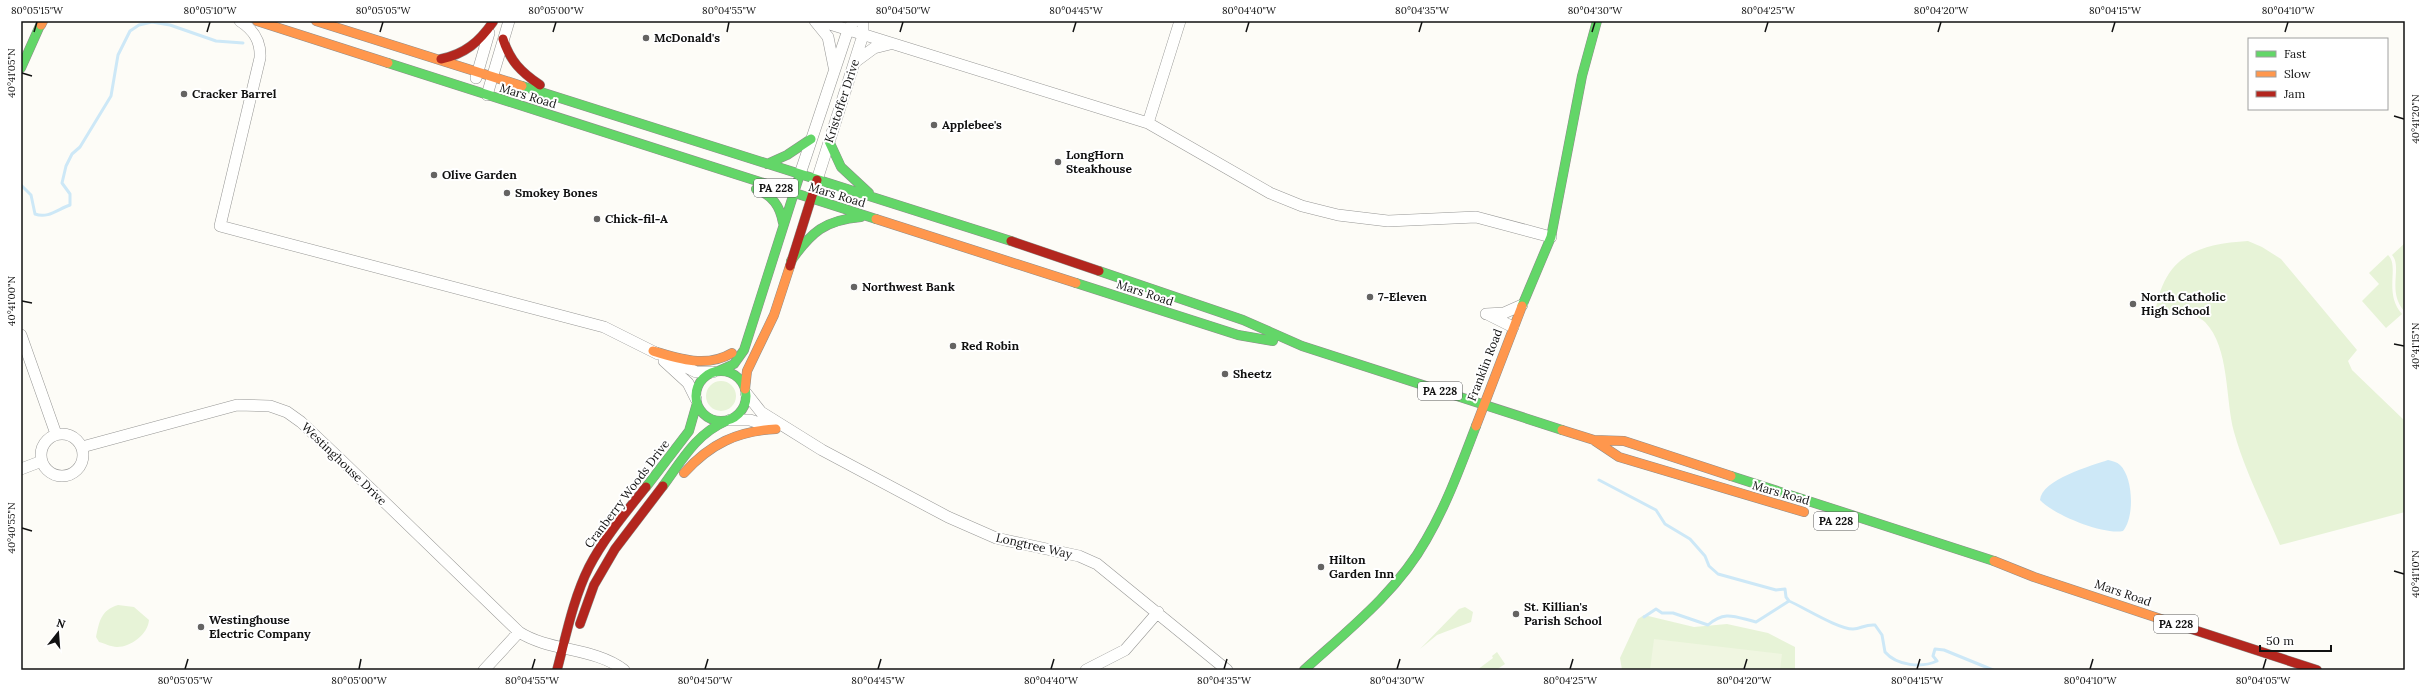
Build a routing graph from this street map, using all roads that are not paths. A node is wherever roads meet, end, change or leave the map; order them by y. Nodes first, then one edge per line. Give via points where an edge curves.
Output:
1 (240, 21) edge
2 (257, 21) edge
3 (316, 21) edge
4 (493, 21) edge
5 (509, 21) edge
6 (815, 21) edge
7 (820, 21) edge
8 (863, 21) edge
9 (1180, 21) edge
10 (1597, 21) edge
11 (42, 22) edge
12 (851, 25) edge
13 (863, 35) junction
14 (503, 39) junction
15 (894, 44) junction
16 (439, 59) junction
17 (854, 63) junction
18 (21, 68) edge
19 (834, 70) junction
20 (478, 71) junction
21 (493, 75) junction
22 (472, 90) junction
23 (552, 94) junction
24 (486, 95) junction
25 (1148, 123) junction
26 (811, 139) junction
27 (829, 141) junction
28 (642, 144) junction
29 (767, 164) junction
30 (800, 174) junction
31 (817, 180) junction
32 (793, 194) junction
33 (874, 197) junction
34 (810, 199) junction
35 (867, 217) junction
36 (783, 223) junction
37 (1551, 237) junction
38 (791, 261) junction
39 (1522, 305) junction
40 (1513, 327) junction
41 (749, 331) junction
42 (21, 335) edge
43 (1297, 345) junction
44 (653, 351) junction
45 (715, 372) junction
46 (746, 391) junction
47 (696, 401) junction
48 (1483, 405) junction
49 (728, 420) junction
50 (776, 429) junction
51 (56, 434) junction
52 (1594, 440) junction
53 (82, 447) junction
54 (822, 450) junction
55 (42, 461) junction
56 (21, 469) edge
57 (656, 476) junction
58 (666, 484) junction
59 (1816, 515) dead end
60 (1899, 541) dead end
61 (607, 561) junction
62 (2034, 577) junction
63 (1158, 612) junction
64 (519, 632) junction
65 (569, 657) edge
66 (484, 670) edge
67 (557, 670) edge
68 (624, 670) edge
69 (1086, 670) edge
70 (1227, 670) edge
71 (1304, 670) edge
72 (2318, 670) edge

1 - 44 street via 256,35 260,52 220,226 604,327
2 - 22 main road, Mars Road / PA 228
3 - 16 main road, Mars Road / PA 228
4 - 16 main road via 482,38 469,50 458,56
4 - 20 street
5 - 14 street
6 - 19 street via 828,37
7 - 12 street
8 - 13 street, Kristoffer Drive
9 - 25 street
10 - 37 main road, Franklin Road via 1582,76
11 - 18 main road
12 - 13 street
12 - 19 street, Kristoffer Drive
13 - 15 street
13 - 17 street, Kristoffer Drive
14 - 21 street
14 - 23 main road via 513,64
15 - 17 street via 874,48
15 - 25 street
16 - 20 main road, Mars Road / PA 228
17 - 27 street, Kristoffer Drive
19 - 26 street, Kristoffer Drive
20 - 21 main road, Mars Road / PA 228
20 - 22 street
21 - 23 main road, Mars Road / PA 228
21 - 24 street
22 - 24 main road, Mars Road / PA 228
23 - 29 main road, Mars Road / PA 228
24 - 28 main road, Mars Road / PA 228
25 - 37 street via 1270,193 1302,206 1338,215 1388,221 1476,218
26 - 29 main road via 787,155
26 - 30 street, Kristoffer Drive
27 - 31 street, Kristoffer Drive
27 - 33 main road via 841,166
28 - 32 main road, Mars Road / PA 228
28 - 36 main road via 704,172 764,191 780,207
29 - 30 main road, Mars Road / PA 228
30 - 31 main road, Mars Road / PA 228
30 - 32 main road
31 - 33 main road, Mars Road / PA 228
31 - 34 main road
32 - 34 main road, Mars Road / PA 228
32 - 36 main road
33 - 43 main road, Mars Road / PA 228 via 1243,320
34 - 35 main road, Mars Road / PA 228
34 - 38 main road
35 - 38 main road via 840,220 823,226 808,236
35 - 43 main road, Mars Road / PA 228 via 1238,335
36 - 41 main road
37 - 39 main road, Franklin Road
38 - 46 main road via 774,315 747,371
39 - 40 main road, Franklin Road
39 - 40 street via 1504,313 1486,314
40 - 48 main road, Franklin Road
41 - 44 main road via 735,350 718,360 680,358
41 - 45 main road via 741,355 729,367
42 - 51 street
43 - 48 main road, Mars Road / PA 228
44 - 45 street via 690,370 700,373
44 - 47 street via 688,383
45 - 46 main road via 728,372 737,377
45 - 47 main road via 700,382 696,390
46 - 49 main road via 742,410
46 - 54 street via 761,412
47 - 49 main road via 707,417 716,421
47 - 57 main road, Cranberry Woods Drive via 695,417 689,431
48 - 52 main road, Mars Road / PA 228
48 - 71 main road, Franklin Road via 1455,481 1426,541 1406,570 1369,611
49 - 50 street via 750,420
49 - 58 main road, Cranberry Woods Drive via 704,432
50 - 54 street
50 - 61 main road via 749,430 734,434 715,444 692,463 633,538
51 - 53 street via 70,435
51 - 55 street via 44,443 41,450
52 - 59 main road, Mars Road / PA 228 via 1620,456
52 - 62 main road, Mars Road / PA 228 via 1624,442 1972,553
53 - 55 street via 83,459 80,466 69,475 48,471
53 - 64 street, Westinghouse Drive via 237,405 270,406 287,412 339,458
54 - 63 street, Longtree Way via 948,517 996,538 1090,560
55 - 56 street
57 - 58 street
57 - 65 main road, Cranberry Woods Drive via 614,527 580,587
58 - 61 main road, Cranberry Woods Drive
60 - 62 main road, Mars Road / PA 228 via 1968,562
61 - 65 main road, Cranberry Woods Drive via 594,585
62 - 72 main road, Mars Road / PA 228
63 - 69 street via 1125,650
63 - 70 street, Longtree Way
64 - 65 street, Westinghouse Drive
64 - 66 street
65 - 67 main road, Cranberry Woods Drive
65 - 68 street, Westinghouse Drive via 599,658

